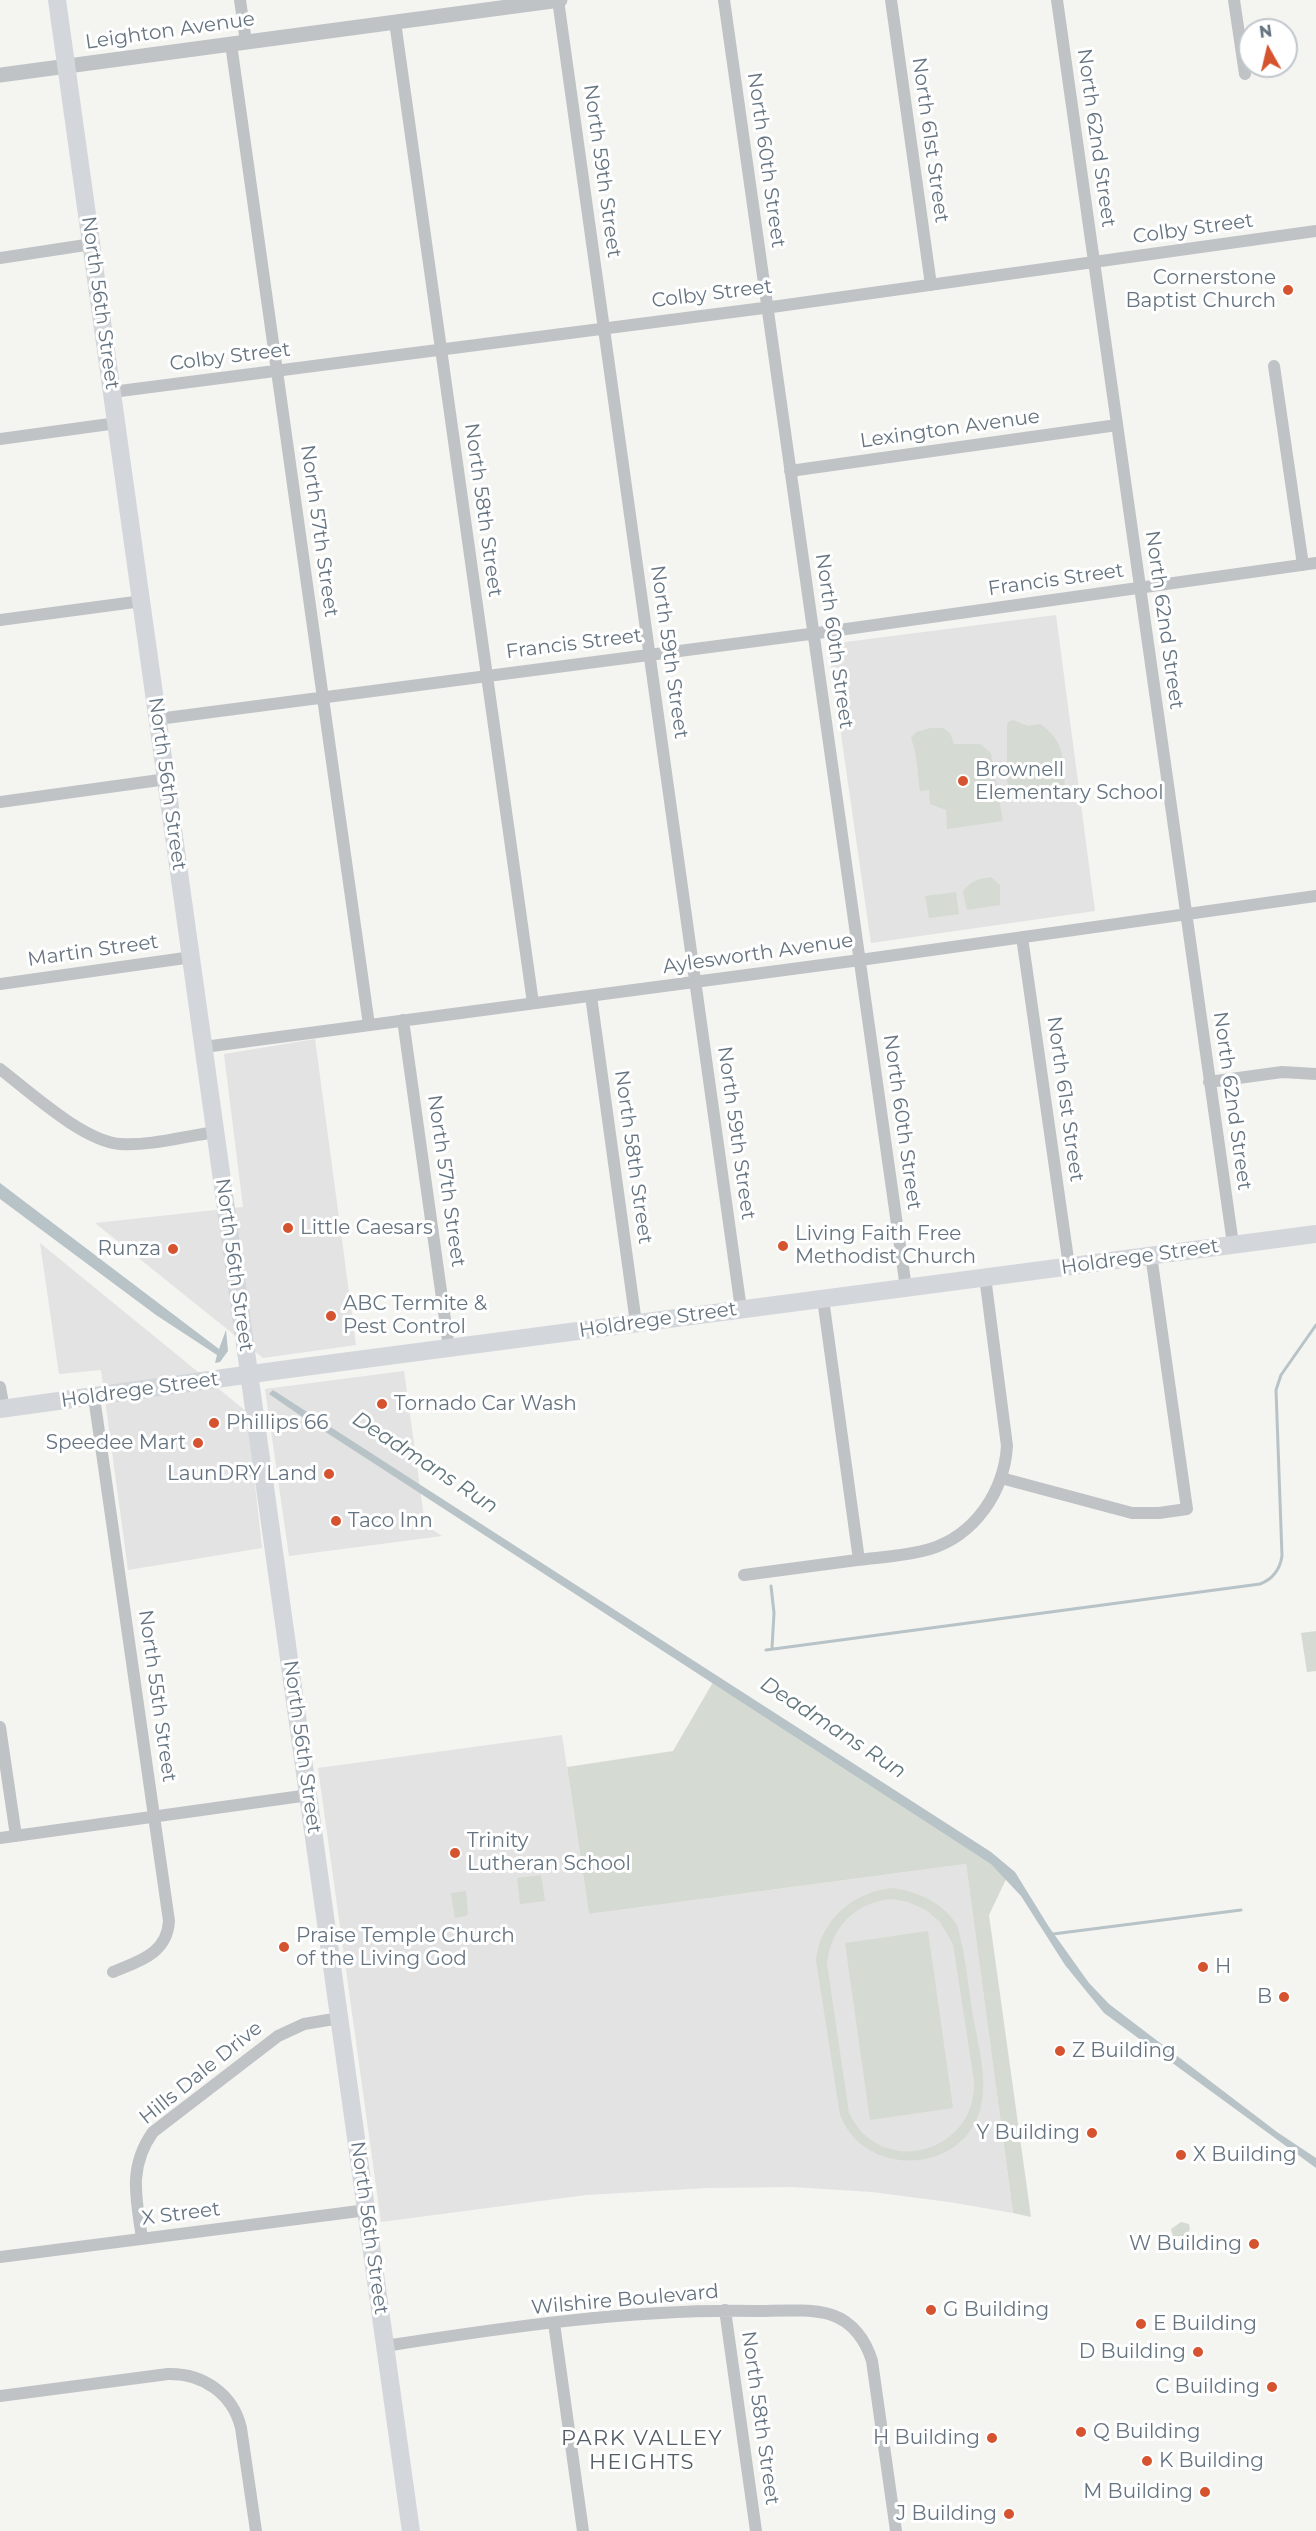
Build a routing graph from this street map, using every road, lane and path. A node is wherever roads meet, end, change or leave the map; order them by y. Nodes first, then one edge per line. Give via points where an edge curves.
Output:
1 (57, 0) edge
2 (240, 0) edge
3 (559, 0) edge
4 (724, 0) edge
5 (891, 0) edge
6 (1057, 0) edge
7 (1234, 0) edge
8 (395, 22) junction
9 (1238, 27) edge
10 (238, 43) junction
11 (66, 65) junction
12 (0, 75) edge
13 (1316, 231) edge
14 (92, 244) junction
15 (0, 258) edge
16 (1093, 262) junction
17 (931, 285) junction
18 (767, 307) junction
19 (604, 328) junction
20 (440, 349) junction
21 (1274, 366) dead end
22 (277, 370) junction
23 (112, 392) junction
24 (117, 423) junction
25 (1116, 425) junction
26 (0, 439) edge
27 (790, 471) junction
28 (1310, 564) edge
29 (1140, 588) junction
30 (142, 601) junction
31 (0, 620) edge
32 (813, 633) junction
33 (650, 654) junction
34 (486, 675) junction
35 (322, 697) junction
36 (158, 719) junction
37 (166, 779) junction
38 (0, 802) edge
39 (1316, 896) edge
40 (1186, 914) junction
41 (1022, 937) junction
42 (192, 957) junction
43 (860, 960) junction
44 (695, 982) junction
45 (0, 984) edge
46 (591, 996) junction
47 (533, 1003) junction
48 (404, 1020) junction
49 (369, 1025) junction
50 (204, 1047) junction
51 (0, 1070) edge
52 (1316, 1074) edge
53 (1209, 1082) junction
54 (216, 1132) junction
55 (1316, 1234) edge
56 (1233, 1245) junction
57 (1151, 1255) junction
58 (1069, 1266) junction
59 (986, 1277) junction
60 (906, 1288) junction
61 (823, 1299) junction
62 (741, 1309) junction
63 (636, 1323) junction
64 (449, 1348) junction
65 (249, 1374) junction
66 (0, 1388) edge
67 (94, 1397) junction
68 (2, 1409) edge
69 (1001, 1478) junction
70 (859, 1560) junction
71 (744, 1575) dead end
72 (0, 1727) edge
73 (309, 1795) junction
74 (154, 1816) junction
75 (16, 1836) junction
76 (0, 1838) edge
77 (113, 1972) dead end
78 (340, 2018) junction
79 (367, 2210) junction
80 (142, 2238) junction
81 (0, 2257) edge
82 (725, 2310) junction
83 (554, 2324) junction
84 (385, 2346) junction
85 (0, 2396) edge
86 (256, 2531) edge
87 (411, 2531) edge
88 (583, 2531) edge
89 (756, 2531) edge
90 (897, 2531) edge

1 - 11 main road, North 56th Street
2 - 10 street, North 57th Street
3 - 8 street, Leighton Avenue
3 - 19 street, North 59th Street
4 - 18 street, North 60th Street
5 - 17 street, North 61st Street
6 - 16 street, North 62nd Street
7 - 9 street
8 - 10 street, Leighton Avenue
8 - 20 street, North 58th Street
10 - 11 street, Leighton Avenue
10 - 22 street, North 57th Street
11 - 12 street, Leighton Avenue
11 - 14 main road, North 56th Street
13 - 16 street, Colby Street
14 - 15 street
14 - 23 main road, North 56th Street
16 - 17 street, Colby Street
16 - 25 street, North 62nd Street
17 - 18 street, Colby Street
18 - 19 street, Colby Street
18 - 27 street, North 60th Street
19 - 20 street, Colby Street
19 - 33 street, North 59th Street
20 - 22 street, Colby Street
20 - 34 street, North 58th Street
21 - 28 street
22 - 23 street, Colby Street
22 - 35 street, North 57th Street
23 - 24 main road, North 56th Street
24 - 26 street
24 - 30 main road, North 56th Street
25 - 27 street, Lexington Avenue
25 - 29 street, North 62nd Street
27 - 32 street, North 60th Street
28 - 29 street, Francis Street
29 - 32 street, Francis Street
29 - 40 street, North 62nd Street
30 - 31 street
30 - 36 main road, North 56th Street
32 - 33 street, Francis Street
32 - 43 street, North 60th Street
33 - 34 street, Francis Street
33 - 44 street, North 59th Street
34 - 35 street, Francis Street
34 - 47 street, North 58th Street
35 - 36 street, Francis Street
35 - 49 street, North 57th Street
36 - 37 main road, North 56th Street
37 - 38 street
37 - 42 main road, North 56th Street
39 - 40 street, Aylesworth Avenue
40 - 41 street, Aylesworth Avenue
40 - 53 street, North 62nd Street
41 - 43 street, Aylesworth Avenue
41 - 58 street, North 61st Street
42 - 45 street, Martin Street
42 - 50 main road, North 56th Street
43 - 44 street, Aylesworth Avenue
43 - 60 street, North 60th Street
44 - 46 street, Aylesworth Avenue
44 - 62 street, North 59th Street
46 - 47 street, Aylesworth Avenue
46 - 63 street, North 58th Street
47 - 48 street, Aylesworth Avenue
48 - 49 street, Aylesworth Avenue
48 - 64 street, North 57th Street
49 - 50 street, Aylesworth Avenue
50 - 54 main road, North 56th Street
51 - 54 street via 81,1130 106,1141 135,1143
52 - 53 street via 1282,1072
53 - 56 street, North 62nd Street
54 - 65 main road, North 56th Street
55 - 56 main road, Holdrege Street
56 - 57 main road, Holdrege Street
57 - 58 main road, Holdrege Street
57 - 69 street via 1186,1509 1132,1513
58 - 59 main road, Holdrege Street
59 - 60 main road, Holdrege Street
59 - 69 street via 1006,1428
60 - 61 main road, Holdrege Street
61 - 62 main road, Holdrege Street
61 - 70 street
62 - 63 main road, Holdrege Street
63 - 64 main road, Holdrege Street
64 - 65 main road, Holdrege Street
65 - 67 main road, Holdrege Street
65 - 73 main road, North 56th Street
66 - 68 street
67 - 68 main road, Holdrege Street
67 - 74 street, North 55th Street
69 - 70 street via 979,1517 950,1540 918,1552
70 - 71 street
72 - 75 street
73 - 74 street
73 - 78 main road, North 56th Street
74 - 75 street
74 - 77 street, North 55th Street via 167,1934 150,1955
75 - 76 street
78 - 79 main road, North 56th Street
78 - 80 street, Hills Dale Drive via 304,2024 278,2036 153,2132 141,2151 135,2173
79 - 80 street, X Street
79 - 84 main road, North 56th Street
80 - 81 street, X Street
82 - 83 street, Wilshire Boulevard via 644,2313
82 - 89 street, North 58th Street
82 - 90 street, Wilshire Boulevard via 826,2313 848,2324 861,2337 873,2367
83 - 84 street, Wilshire Boulevard
83 - 88 street
84 - 87 main road, North 56th Street
85 - 86 street via 168,2374 201,2379 224,2396 237,2414

